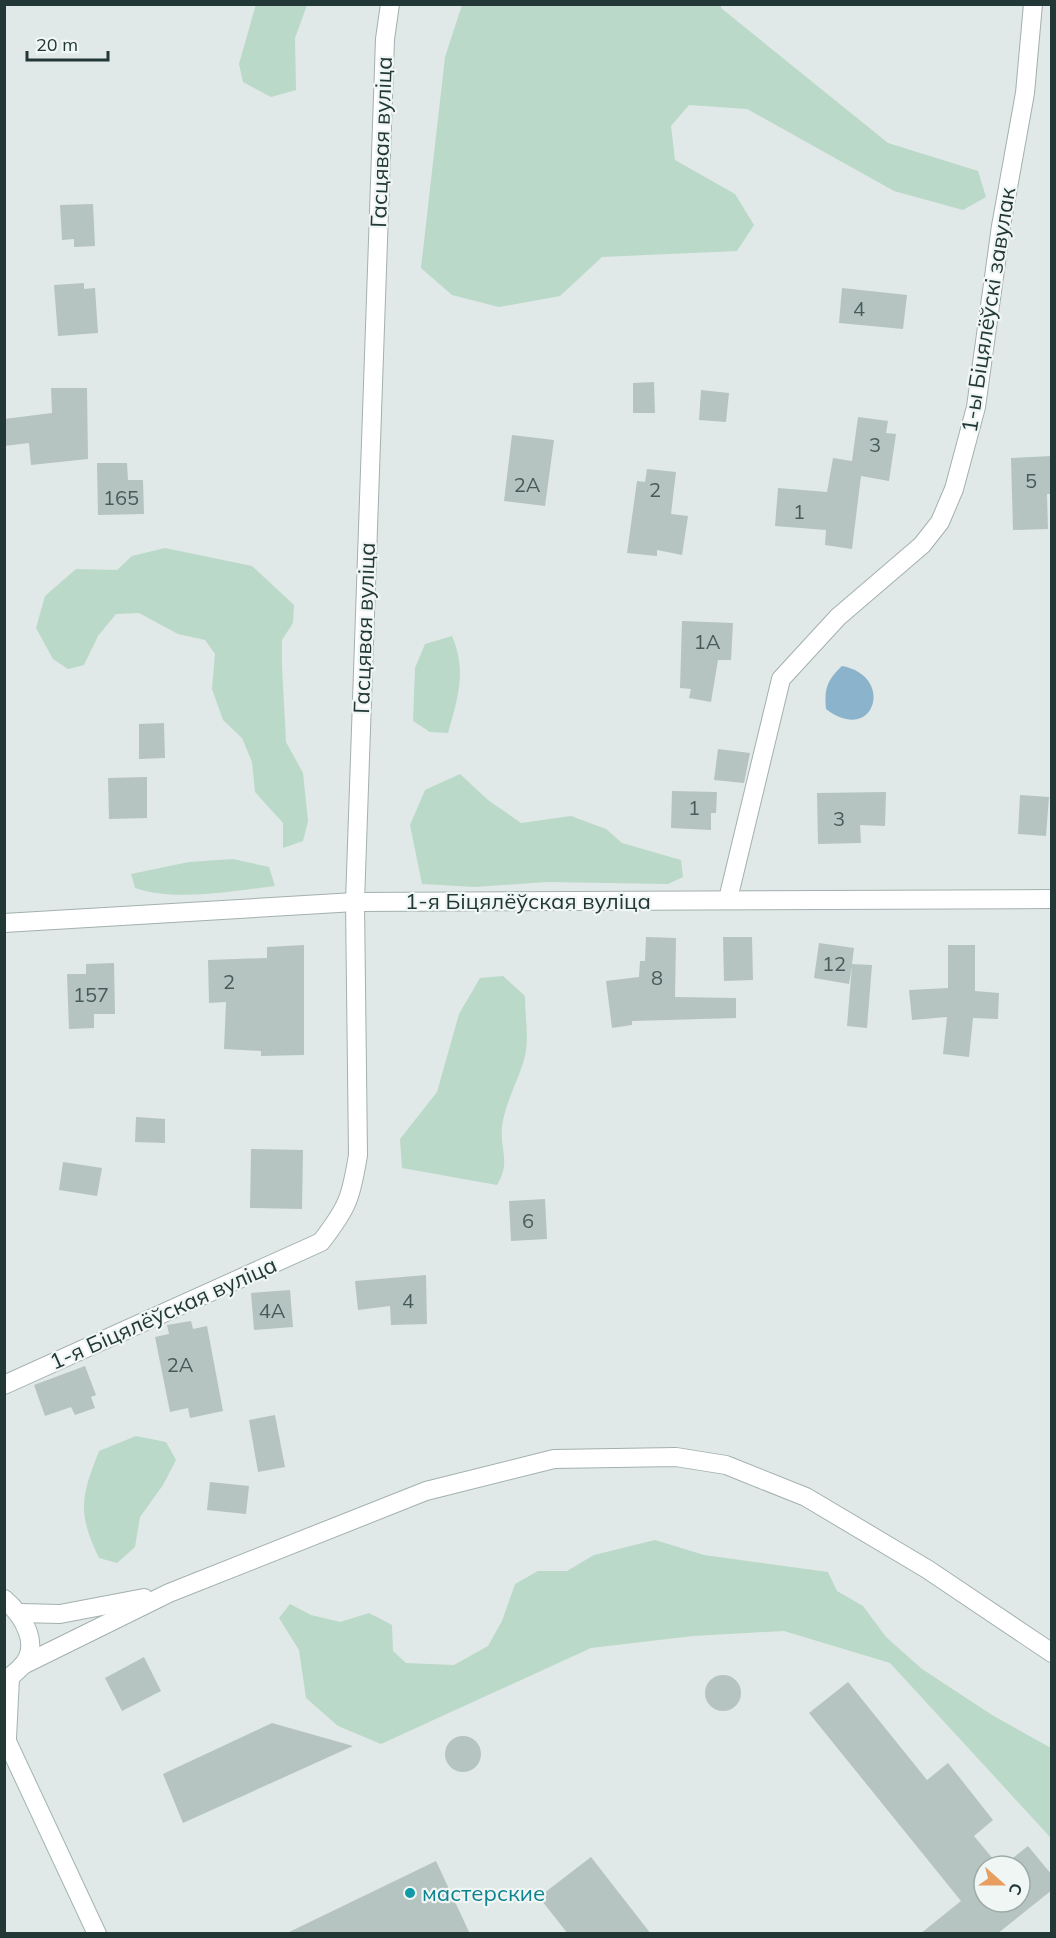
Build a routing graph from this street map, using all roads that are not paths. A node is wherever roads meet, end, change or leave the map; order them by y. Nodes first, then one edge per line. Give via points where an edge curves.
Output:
1 (390, 4) edge
2 (1033, 4) edge
3 (1052, 899) edge
4 (728, 900) junction
5 (355, 902) junction
6 (4, 924) edge
7 (321, 1242) joint
8 (4, 1385) edge
9 (169, 1593) junction
10 (4, 1599) edge
11 (20, 1613) junction
12 (1052, 1653) edge
13 (25, 1664) junction
14 (7, 1678) edge
15 (6, 1736) edge
16 (97, 1934) edge

1 - 5 street, Гасцявая вуліца via 384,51
2 - 4 street, 1-ы Біцялёўскі завулак via 1025,93 1001,226 976,407 954,489 940,522 922,545 838,617 781,680
3 - 4 street, 1-я Біцялёўская вуліца
4 - 5 street, 1-я Біцялёўская вуліца
5 - 6 street, 1-я Біцялёўская вуліца
5 - 7 street, Гасцявая вуліца via 358,1155 344,1211
7 - 8 street, 1-я Біцялёўская вуліца
9 - 11 street via 60,1614
9 - 12 street via 426,1491 554,1459 676,1457 726,1465 806,1497 927,1569
9 - 13 street
10 - 11 street
11 - 13 street via 31,1641
13 - 14 street
14 - 15 street
15 - 16 street

